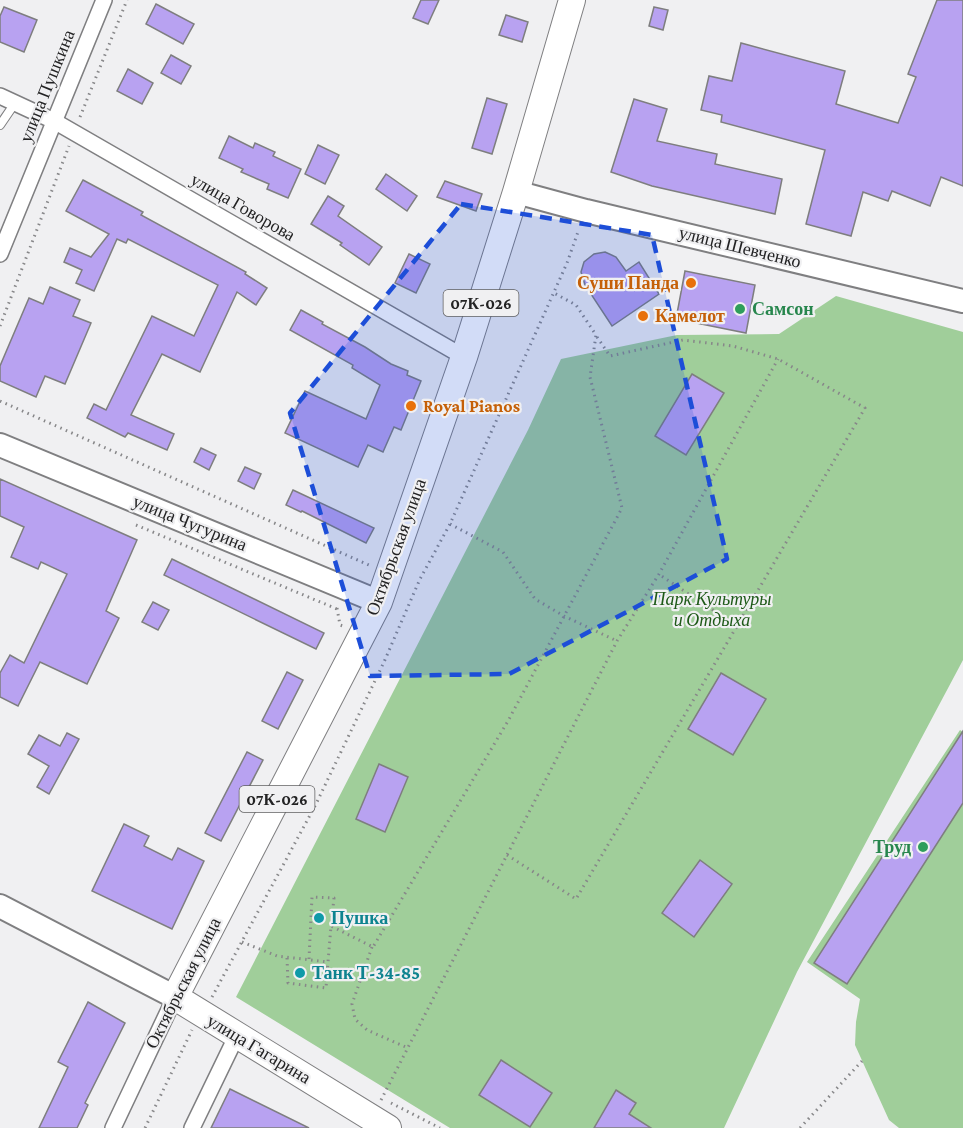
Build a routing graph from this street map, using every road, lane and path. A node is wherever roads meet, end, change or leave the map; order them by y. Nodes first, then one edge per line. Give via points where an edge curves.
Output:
1 (104, 0) edge
2 (127, 0) edge
3 (572, 0) edge
4 (0, 96) edge
5 (15, 104) junction
6 (54, 121) junction
7 (0, 125) edge
8 (74, 132) junction
9 (516, 192) junction
10 (586, 211) junction
11 (0, 254) edge
12 (554, 293) junction
13 (963, 302) edge
14 (0, 326) edge
15 (596, 335) junction
16 (464, 357) junction
17 (778, 358) junction
18 (0, 401) edge
19 (0, 445) edge
20 (130, 522) dead end
21 (450, 524) junction
22 (390, 572) junction
23 (659, 574) junction
24 (379, 602) junction
25 (337, 609) dead end
26 (564, 616) junction
27 (737, 626) junction
28 (617, 641) junction
29 (507, 855) junction
30 (0, 906) edge
31 (331, 926) junction
32 (242, 942) junction
33 (372, 947) junction
34 (287, 958) junction
35 (308, 960) junction
36 (328, 962) junction
37 (175, 997) junction
38 (201, 1014) junction
39 (237, 1035) junction
40 (408, 1048) junction
41 (862, 1061) dead end
42 (379, 1123) edge
43 (113, 1128) edge
44 (145, 1128) edge
45 (192, 1128) edge
46 (800, 1128) edge

1 - 6 street, улица Пушкина
2 - 8 path
3 - 9 main road, Октябрьская улица / 07К-026
4 - 5 street, улица Говорова
5 - 6 street, улица Говорова
5 - 7 lane
6 - 8 street, улица Говорова
6 - 11 street, улица Пушкина
8 - 14 path
8 - 16 street, улица Говорова
9 - 10 street, улица Шевченко
9 - 16 main road, Октябрьская улица / 07К-026
10 - 12 path
10 - 13 street, улица Шевченко
12 - 15 path via 576,305
12 - 21 path
15 - 17 path via 610,356 683,340 733,346
15 - 26 path via 590,377 622,508
16 - 22 main road, Октябрьская улица / 07К-026
17 - 23 path
17 - 27 path via 865,408
18 - 22 path
19 - 24 street, улица Чугурина
20 - 25 path
21 - 26 path via 503,552 535,598
21 - 32 path via 420,579 316,804
22 - 24 main road, Октябрьская улица / 07К-026
23 - 27 path
23 - 28 path
24 - 37 main road, Октябрьская улица / 07К-026
26 - 28 path
26 - 33 path via 508,721
27 - 29 path via 576,899
28 - 29 path
29 - 40 path
30 - 37 street, улица Гагарина
31 - 33 path
31 - 35 path via 334,898 312,897
31 - 36 path
32 - 34 path
32 - 38 path
33 - 40 path via 352,1004 355,1019 367,1030
34 - 35 path
34 - 36 path via 288,983 326,988
35 - 36 path
37 - 38 main road, улица Гагарина
37 - 43 street, Октябрьская улица
38 - 39 main road, улица Гагарина
38 - 44 path
39 - 42 main road, улица Гагарина
39 - 45 street
40 - 42 path
41 - 46 path

